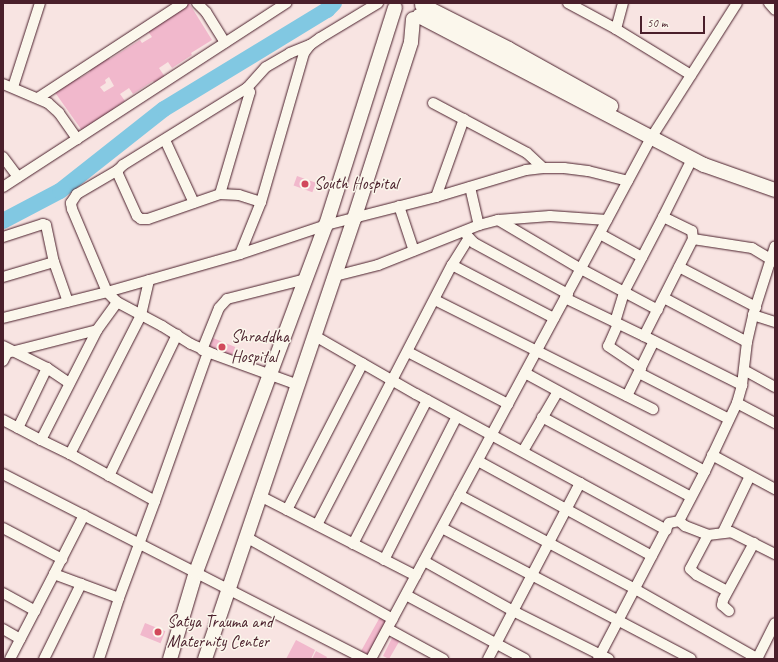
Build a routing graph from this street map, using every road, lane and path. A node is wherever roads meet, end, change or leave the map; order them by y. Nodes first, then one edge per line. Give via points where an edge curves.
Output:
1 (40, 3) edge
2 (183, 3) edge
3 (197, 3) edge
4 (286, 3) edge
5 (378, 3) edge
6 (568, 3) edge
7 (623, 3) edge
8 (737, 3) edge
9 (769, 3) edge
10 (393, 5) edge
11 (775, 10) edge
12 (419, 11) edge
13 (616, 29) junction
14 (224, 43) junction
15 (310, 45) junction
16 (691, 75) junction
17 (8, 85) edge
18 (248, 88) junction
19 (38, 98) junction
20 (433, 103) dead end
21 (464, 119) junction
22 (654, 134) junction
23 (77, 139) junction
24 (165, 140) junction
25 (3, 157) edge
26 (692, 159) junction
27 (543, 168) junction
28 (118, 170) junction
29 (18, 178) junction
30 (628, 181) junction
31 (775, 182) edge
32 (3, 187) edge
33 (470, 187) junction
34 (775, 190) edge
35 (220, 194) junction
36 (436, 197) junction
37 (261, 202) junction
38 (194, 203) junction
39 (399, 206) junction
40 (355, 217) junction
41 (663, 217) junction
42 (498, 220) junction
43 (607, 220) junction
44 (326, 225) junction
45 (479, 225) junction
46 (600, 234) junction
47 (466, 235) junction
48 (3, 237) edge
49 (694, 239) junction
50 (775, 246) edge
51 (414, 251) junction
52 (240, 254) junction
53 (642, 257) junction
54 (772, 261) edge
55 (54, 262) junction
56 (452, 265) junction
57 (679, 267) junction
58 (581, 269) junction
59 (335, 276) junction
60 (3, 277) edge
61 (306, 279) junction
62 (149, 280) junction
63 (107, 292) junction
64 (624, 292) junction
65 (567, 296) junction
66 (664, 298) junction
67 (435, 300) junction
68 (68, 302) junction
69 (117, 302) junction
70 (658, 310) junction
71 (755, 311) junction
72 (141, 315) junction
73 (3, 318) edge
74 (554, 318) junction
75 (775, 322) edge
76 (616, 323) junction
77 (97, 330) junction
78 (178, 335) junction
79 (314, 336) junction
80 (644, 336) junction
81 (654, 341) junction
82 (747, 342) junction
83 (3, 346) edge
84 (14, 351) junction
85 (205, 351) junction
86 (537, 351) junction
87 (408, 352) junction
88 (3, 361) edge
89 (363, 363) junction
90 (47, 368) junction
91 (640, 370) junction
92 (744, 370) junction
93 (525, 373) junction
94 (270, 375) junction
95 (393, 381) junction
96 (69, 383) junction
97 (298, 385) junction
98 (742, 386) junction
99 (775, 387) edge
100 (558, 391) junction
101 (627, 396) junction
102 (428, 400) junction
103 (737, 403) junction
104 (508, 404) junction
105 (653, 409) dead end
106 (457, 416) junction
107 (542, 417) junction
108 (729, 419) junction
109 (3, 420) edge
110 (775, 423) edge
111 (18, 428) junction
112 (492, 435) junction
113 (41, 440) junction
114 (523, 452) junction
115 (70, 454) junction
116 (712, 455) junction
117 (478, 461) junction
118 (705, 471) junction
119 (3, 474) edge
120 (109, 476) junction
121 (750, 476) junction
122 (580, 483) junction
123 (775, 489) edge
124 (459, 495) junction
125 (260, 496) junction
126 (691, 497) junction
127 (155, 501) junction
128 (567, 509) junction
129 (287, 510) junction
130 (84, 515) junction
131 (679, 520) junction
132 (317, 525) junction
133 (3, 528) edge
134 (442, 528) junction
135 (666, 530) junction
136 (723, 532) junction
137 (708, 535) junction
138 (246, 537) junction
139 (549, 542) junction
140 (754, 543) junction
141 (140, 544) junction
142 (353, 544) junction
143 (775, 554) edge
144 (652, 556) junction
145 (62, 560) junction
146 (384, 560) junction
147 (424, 561) junction
148 (196, 572) junction
149 (54, 574) junction
150 (416, 576) junction
151 (532, 576) junction
152 (81, 584) junction
153 (229, 589) junction
154 (635, 589) junction
155 (728, 591) junction
156 (3, 593) edge
157 (406, 595) junction
158 (119, 598) junction
159 (35, 611) junction
160 (513, 611) junction
161 (729, 611) dead end
162 (393, 619) junction
163 (618, 620) junction
164 (774, 627) edge
165 (3, 629) edge
166 (388, 629) junction
167 (20, 639) junction
168 (496, 644) junction
169 (603, 657) edge
170 (10, 659) edge
171 (44, 659) edge
172 (99, 659) edge
173 (170, 659) edge
174 (205, 659) edge
175 (365, 659) edge
176 (371, 659) edge
177 (443, 659) edge
178 (488, 659) edge
179 (525, 659) edge
180 (691, 659) edge
181 (757, 659) edge

1 - 17 street
2 - 19 street
3 - 14 street via 206,12
4 - 14 street
5 - 15 street
6 - 13 street
7 - 13 street
8 - 16 street
9 - 11 street
10 - 12 street via 401,18
10 - 44 street
12 - 22 street
12 - 40 street
13 - 16 street
14 - 23 street
15 - 18 street via 266,67
15 - 37 street via 304,53
16 - 22 street
17 - 19 street
18 - 24 street
18 - 35 street via 250,92
19 - 23 street via 59,114
20 - 21 street
21 - 27 street via 527,153
21 - 36 street
22 - 26 street
22 - 30 street
22 - 31 street via 718,162
23 - 29 street
24 - 28 street
24 - 38 street
25 - 29 street
26 - 34 street
26 - 41 street
27 - 30 street via 588,171
27 - 33 street via 526,170
28 - 38 street via 137,216 141,219 148,219
28 - 63 street via 77,194 71,203
29 - 32 street
30 - 43 street
33 - 36 street
33 - 45 street
35 - 37 street via 239,195
35 - 38 street
36 - 39 street
37 - 52 street
39 - 40 street
39 - 51 street
40 - 44 street
40 - 59 street
41 - 49 street via 692,232
41 - 53 street
42 - 43 street via 542,216
42 - 45 street
42 - 58 street
43 - 46 street
44 - 52 street
44 - 61 street
45 - 47 street
46 - 53 street
46 - 58 street
47 - 51 street
47 - 56 street
47 - 65 street via 482,248
48 - 55 street via 45,224
49 - 54 street via 752,248
49 - 57 street
50 - 54 street
51 - 59 street via 378,265
52 - 62 street
53 - 64 street
54 - 71 street
55 - 60 street
55 - 68 street
56 - 67 street
56 - 74 street
57 - 66 street
57 - 71 street
58 - 64 street
58 - 65 street
59 - 79 street
61 - 85 street via 227,299 219,308
61 - 94 street
62 - 63 street
62 - 72 street
63 - 68 street
63 - 69 street
64 - 70 street
64 - 76 street
65 - 74 street
65 - 76 street
66 - 70 street
66 - 82 street
67 - 86 street
67 - 87 street
68 - 73 street
69 - 72 street
69 - 77 street
70 - 80 street
71 - 75 street
71 - 82 street
72 - 78 street
72 - 115 street
74 - 86 street
76 - 80 street
76 - 91 street via 608,346
77 - 84 street
77 - 96 street
78 - 85 street
78 - 120 street
79 - 89 street
79 - 97 street
80 - 81 street
81 - 91 street
81 - 98 street
82 - 92 street
83 - 84 street
84 - 88 street via 7,353
84 - 90 street
85 - 94 street
85 - 127 street
86 - 93 street
86 - 101 street
87 - 95 street
87 - 104 street
89 - 95 street
89 - 129 street
90 - 96 street
90 - 111 street
91 - 101 street
91 - 108 street
92 - 98 street
92 - 99 street
93 - 100 street
93 - 104 street
94 - 97 street
94 - 148 street
95 - 102 street
95 - 132 street
96 - 113 street
97 - 125 street
98 - 103 street
100 - 107 street
100 - 118 street
101 - 105 street
102 - 106 street
102 - 142 street
103 - 108 street
103 - 110 street
104 - 112 street
106 - 112 street
106 - 146 street
107 - 114 street
107 - 126 street
108 - 116 street
109 - 111 street
111 - 113 street
112 - 114 street
112 - 117 street
113 - 115 street
114 - 122 street
115 - 120 street
116 - 118 street
116 - 121 street
117 - 124 street
117 - 128 street
118 - 126 street
119 - 130 street
120 - 127 street
121 - 123 street
121 - 136 street
122 - 128 street
122 - 135 street
124 - 134 street
124 - 139 street
125 - 129 street
125 - 138 street
126 - 131 street
127 - 141 street
128 - 139 street
128 - 144 street
129 - 132 street
130 - 141 street
130 - 145 street
131 - 135 street via 669,523
131 - 137 street via 685,526
132 - 142 street
133 - 145 street
134 - 147 street
134 - 151 street
135 - 144 street
136 - 137 street
136 - 140 street via 731,532
137 - 155 street via 690,569
138 - 153 street
138 - 162 street
139 - 151 street
139 - 154 street
140 - 143 street
140 - 155 street
141 - 148 street
141 - 158 street
142 - 146 street
144 - 154 street
145 - 149 street
146 - 150 street
147 - 150 street
147 - 160 street
148 - 153 street
148 - 173 street
149 - 152 street
149 - 159 street
150 - 157 street
151 - 160 street
151 - 163 street
152 - 158 street
152 - 171 street
153 - 174 street
153 - 175 street
154 - 163 street
154 - 181 street
155 - 161 street via 722,605
156 - 159 street
157 - 162 street
157 - 168 street
158 - 172 street
159 - 167 street
160 - 168 street
160 - 169 street
162 - 166 street
163 - 169 street
163 - 180 street
164 - 181 street
165 - 167 street
166 - 176 street
166 - 177 street
167 - 170 street
168 - 178 street
168 - 179 street

